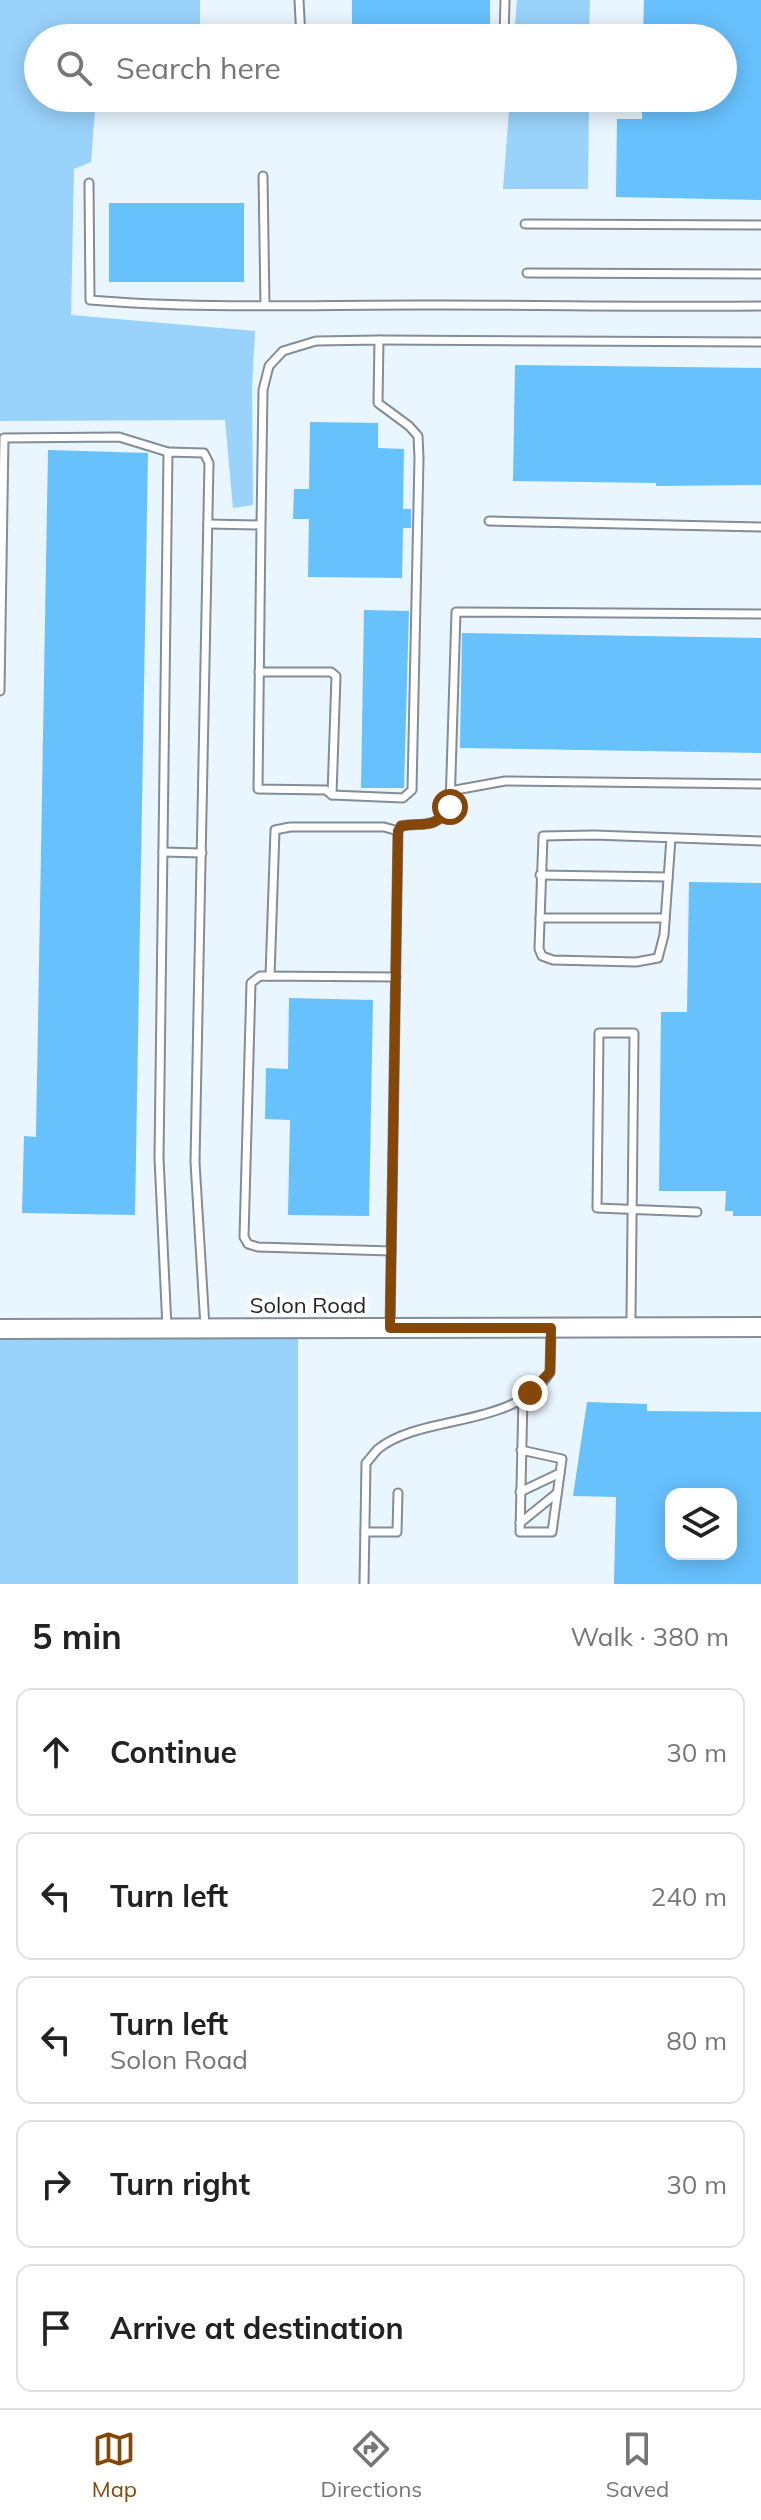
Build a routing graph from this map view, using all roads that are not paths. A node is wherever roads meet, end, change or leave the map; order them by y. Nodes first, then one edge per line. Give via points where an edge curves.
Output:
1 (299, 0) edge
2 (505, 0) edge
3 (300, 24) edge
4 (504, 24) edge
5 (263, 176) dead end
6 (89, 183) dead end
7 (525, 224) dead end
8 (761, 225) edge
9 (527, 273) dead end
10 (761, 274) edge
11 (265, 305) junction
12 (761, 306) edge
13 (379, 340) junction
14 (761, 342) edge
15 (168, 452) junction
16 (489, 521) dead end
17 (208, 524) junction
18 (261, 525) junction
19 (761, 527) edge
20 (761, 614) edge
21 (259, 672) junction
22 (0, 691) edge
23 (761, 784) edge
24 (450, 791) junction
25 (332, 795) junction
26 (398, 831) junction
27 (671, 838) junction
28 (761, 841) edge
29 (163, 852) junction
30 (202, 853) junction
31 (540, 875) junction
32 (668, 877) junction
33 (540, 918) junction
34 (665, 918) junction
35 (270, 976) junction
36 (396, 977) junction
37 (632, 1209) junction
38 (697, 1212) dead end
39 (391, 1251) junction
40 (631, 1327) junction
41 (761, 1327) edge
42 (390, 1328) junction
43 (551, 1328) junction
44 (0, 1329) edge
45 (167, 1329) junction
46 (205, 1329) junction
47 (523, 1397) junction
48 (521, 1450) junction
49 (560, 1473) junction
50 (520, 1492) junction
51 (398, 1493) dead end
52 (557, 1493) junction
53 (520, 1523) junction
54 (365, 1532) junction
55 (364, 1584) edge

1 - 3 lane
2 - 4 lane
5 - 11 lane
6 - 11 lane via 90,300
7 - 8 lane
9 - 10 lane
11 - 12 lane
13 - 14 lane
13 - 18 lane via 316,341 283,351 269,366 263,390
13 - 25 lane via 378,403 418,436 412,790 403,798
15 - 17 lane via 204,453 209,463
15 - 22 lane via 119,437 4,438
15 - 29 lane
16 - 19 lane
17 - 18 lane
17 - 30 lane
18 - 21 lane
20 - 24 lane via 456,612
21 - 25 lane via 258,789 326,790
21 - 25 lane via 336,676
23 - 24 lane via 505,781
24 - 26 lane via 450,807 441,820 401,826
26 - 35 lane via 275,830
26 - 36 lane
27 - 28 lane
27 - 31 lane via 543,836
27 - 32 lane
29 - 30 lane
29 - 45 lane via 159,1158
30 - 46 lane via 195,1162
31 - 32 lane
31 - 33 lane
32 - 34 lane
33 - 34 lane
33 - 34 lane via 542,956 636,962 658,958
35 - 36 lane
35 - 39 lane via 251,983 244,1237 258,1247
36 - 39 lane
37 - 37 lane via 634,1033 599,1033 597,1208
37 - 38 lane
37 - 40 lane
39 - 42 lane
40 - 41 street, Solon Road
40 - 43 street, Solon Road
42 - 43 street, Solon Road
42 - 46 street, Solon Road
43 - 47 lane via 550,1372
44 - 45 street, Solon Road
45 - 46 street, Solon Road
47 - 48 lane
47 - 54 lane via 378,1449 366,1463
48 - 49 lane via 562,1459
48 - 50 lane
49 - 50 lane
49 - 52 lane
50 - 53 lane
51 - 54 lane via 397,1532
52 - 53 lane
52 - 53 lane via 552,1532 520,1532
54 - 55 lane

